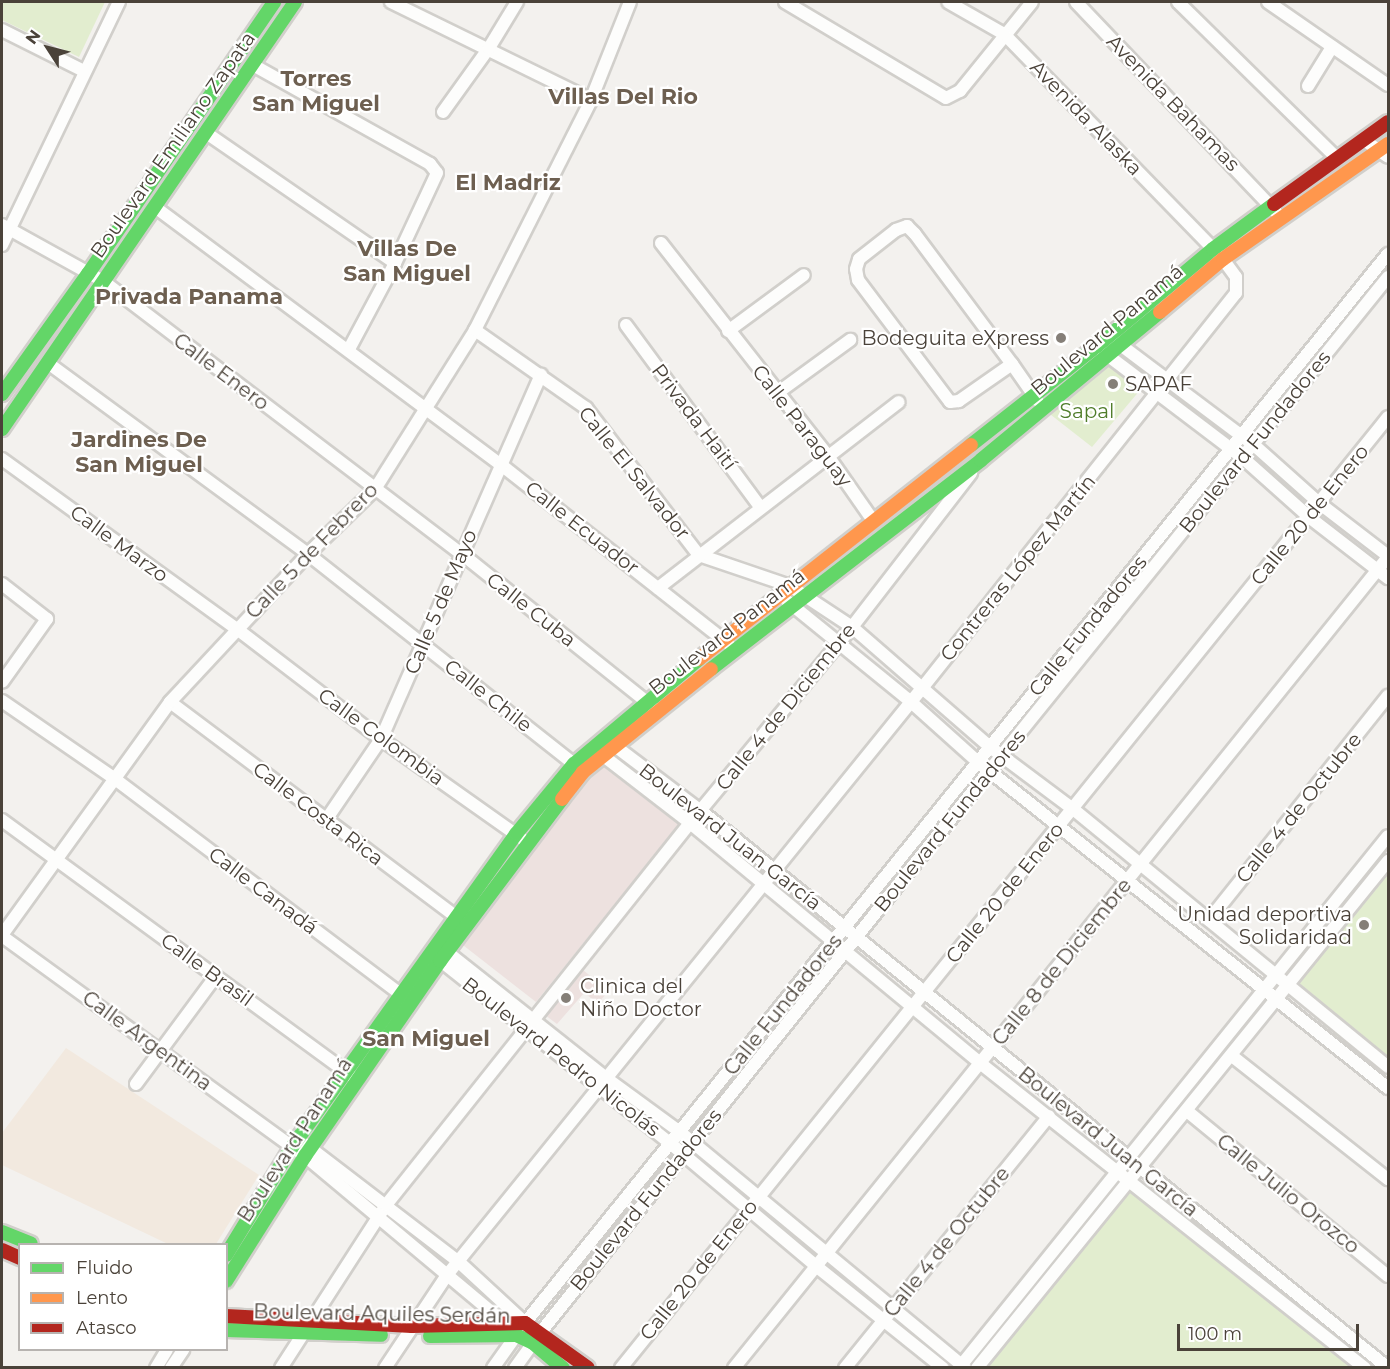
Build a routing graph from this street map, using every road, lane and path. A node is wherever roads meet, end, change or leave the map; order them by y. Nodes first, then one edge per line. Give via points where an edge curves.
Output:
1 (119, 2) edge
2 (274, 2) edge
3 (296, 2) edge
4 (391, 2) edge
5 (517, 2) edge
6 (617, 2) edge
7 (785, 2) edge
8 (948, 2) edge
9 (1032, 2) edge
10 (1076, 2) edge
11 (1178, 2) edge
12 (1268, 2) edge
13 (630, 5) edge
14 (1004, 34) junction
15 (3, 35) edge
16 (1332, 47) junction
17 (489, 48) junction
18 (253, 65) junction
19 (84, 71) junction
20 (1389, 84) edge
21 (1308, 86) dead end
22 (591, 100) junction
23 (443, 112) dead end
24 (1387, 125) edge
25 (205, 132) junction
26 (1364, 140) junction
27 (1385, 151) edge
28 (1338, 159) junction
29 (1270, 205) junction
30 (154, 207) junction
31 (1281, 218) junction
32 (5, 227) edge
33 (661, 243) dead end
34 (2, 245) edge
35 (1218, 254) junction
36 (1389, 254) edge
37 (395, 263) junction
38 (88, 274) junction
39 (804, 275) dead end
40 (1389, 276) edge
41 (103, 281) junction
42 (626, 326) dead end
43 (475, 330) junction
44 (728, 332) junction
45 (1109, 335) junction
46 (850, 340) dead end
47 (1119, 346) junction
48 (349, 349) junction
49 (1102, 351) junction
50 (48, 363) junction
51 (1012, 364) junction
52 (541, 375) junction
53 (1167, 381) junction
54 (2, 394) edge
55 (776, 394) junction
56 (1033, 395) junction
57 (1156, 395) junction
58 (899, 402) dead end
59 (1044, 408) junction
60 (425, 409) junction
61 (1389, 417) edge
62 (2, 429) edge
63 (1242, 436) junction
64 (1254, 445) junction
65 (1231, 450) junction
66 (828, 456) junction
67 (2, 459) edge
68 (1243, 459) junction
69 (981, 460) junction
70 (500, 464) junction
71 (375, 489) junction
72 (1319, 503) junction
73 (761, 508) junction
74 (1309, 517) junction
75 (874, 522) junction
76 (308, 554) junction
77 (462, 554) junction
78 (699, 555) junction
79 (1389, 556) edge
80 (1378, 570) junction
81 (1389, 578) edge
82 (770, 579) junction
83 (2, 584) edge
84 (790, 586) junction
85 (658, 588) junction
86 (779, 595) junction
87 (806, 595) junction
88 (792, 605) junction
89 (852, 627) junction
90 (237, 629) junction
91 (723, 639) junction
92 (839, 643) junction
93 (424, 645) junction
94 (736, 650) junction
95 (2, 682) edge
96 (923, 687) junction
97 (1389, 696) edge
98 (2, 701) edge
99 (910, 701) junction
100 (171, 702) junction
101 (652, 706) junction
102 (381, 739) junction
103 (611, 743) junction
104 (990, 747) junction
105 (599, 753) junction
106 (1001, 756) junction
107 (978, 762) junction
108 (578, 768) junction
109 (989, 771) junction
110 (115, 779) junction
111 (1073, 809) junction
112 (700, 811) junction
113 (2, 820) edge
114 (326, 820) junction
115 (690, 823) junction
116 (1059, 825) junction
117 (1389, 836) edge
118 (521, 839) junction
119 (56, 859) junction
120 (1389, 861) edge
121 (1140, 866) junction
122 (774, 871) junction
123 (1128, 881) junction
124 (763, 883) junction
125 (1209, 920) junction
126 (461, 921) junction
127 (845, 928) junction
128 (2, 935) edge
129 (857, 938) junction
130 (834, 942) junction
131 (438, 952) junction
132 (846, 952) junction
133 (1276, 975) junction
134 (216, 976) junction
135 (1289, 986) junction
136 (1264, 989) junction
137 (923, 994) junction
138 (406, 998) junction
139 (1278, 998) junction
140 (913, 1006) junction
141 (529, 1025) junction
142 (993, 1048) junction
143 (159, 1051) junction
144 (1232, 1056) junction
145 (980, 1063) junction
146 (1389, 1067) edge
147 (345, 1071) junction
148 (357, 1080) junction
149 (602, 1083) junction
150 (136, 1084) dead end
151 (1389, 1088) edge
152 (1187, 1111) junction
153 (1049, 1116) junction
154 (680, 1132) junction
155 (692, 1142) junction
156 (295, 1143) junction
157 (670, 1143) junction
158 (308, 1152) junction
159 (682, 1155) junction
160 (1127, 1158) junction
161 (1139, 1168) junction
162 (1118, 1172) junction
163 (1389, 1179) edge
164 (1129, 1182) junction
165 (758, 1197) junction
166 (386, 1205) junction
167 (748, 1210) junction
168 (378, 1216) junction
169 (2, 1232) edge
170 (27, 1243) edge
171 (2, 1250) edge
172 (228, 1252) edge
173 (827, 1254) junction
174 (18, 1257) edge
175 (459, 1262) junction
176 (816, 1266) junction
177 (447, 1275) junction
178 (1389, 1276) edge
179 (228, 1278) edge
180 (892, 1309) junction
181 (228, 1316) edge
182 (313, 1320) junction
183 (883, 1320) junction
184 (504, 1322) junction
185 (525, 1323) junction
186 (228, 1330) edge
187 (409, 1331) junction
188 (304, 1332) junction
189 (541, 1332) junction
190 (516, 1335) junction
191 (533, 1343) junction
192 (166, 1351) edge
193 (182, 1351) edge
194 (1387, 1366) edge
195 (962, 1367) edge
196 (156, 1368) edge
197 (171, 1368) edge
198 (281, 1368) edge
199 (385, 1368) edge
200 (493, 1368) edge
201 (515, 1368) edge
202 (563, 1368) edge
203 (588, 1368) edge
204 (621, 1368) edge
205 (734, 1368) edge
206 (845, 1368) edge
207 (943, 1368) edge
208 (977, 1368) edge
209 (1365, 1368) edge

1 - 19 street
2 - 38 street, Boulevard Emiliano Zapata
3 - 18 street, Boulevard Emiliano Zapata
4 - 17 street
5 - 17 street
6 - 13 street
7 - 14 street via 946,98 960,91
8 - 14 street, Avenida Alaska
9 - 14 street
10 - 29 street, Avenida Bahamas
11 - 28 street
12 - 16 street
13 - 22 street, Calle 5 de Febrero
14 - 35 street, Avenida Alaska
15 - 19 street
16 - 20 street
16 - 21 street
17 - 22 street
17 - 23 street
18 - 25 street, Boulevard Emiliano Zapata
18 - 37 street via 430,164 437,173
19 - 32 street
22 - 43 street, Calle 5 de Febrero
24 - 26 street, Boulevard Panamá
25 - 30 street, Boulevard Emiliano Zapata
25 - 37 street
26 - 27 street
26 - 28 street, Boulevard Panamá
27 - 31 street, Boulevard Panamá
28 - 29 street, Boulevard Panamá
29 - 31 street, Avenida Bahamas
29 - 35 street, Boulevard Panamá
30 - 41 street, Boulevard Emiliano Zapata
30 - 48 street, Calle Ecuador
31 - 35 street, Boulevard Panamá
32 - 34 street
32 - 38 street, Calle Enero
33 - 44 street, Calle Paraguay
35 - 45 street, Boulevard Panamá
35 - 47 street, Boulevard Panamá
35 - 53 street, Contreras López Martín via 1236,277 1236,293
36 - 63 street, Calle Fundadores
37 - 48 street
38 - 41 street, Calle Enero
38 - 54 street, Boulevard Emiliano Zapata
39 - 44 street
40 - 64 street, Boulevard Fundadores
41 - 50 street, Boulevard Emiliano Zapata
41 - 71 street, Calle Enero
42 - 73 street, Privada Haití
43 - 52 street, Calle El Salvador
43 - 60 street, Calle 5 de Febrero
44 - 55 street, Calle Paraguay
45 - 47 street
45 - 49 street, Boulevard Panamá
46 - 55 street
47 - 49 street, Boulevard Panamá
47 - 53 street
48 - 60 street, Calle Ecuador
49 - 56 street, Boulevard Panamá
49 - 57 street
49 - 59 street, Boulevard Panamá
50 - 62 street, Boulevard Emiliano Zapata
50 - 76 street, Calle Chile
51 - 51 street via 907,226 896,230 859,260 858,280 950,402 959,401
51 - 56 street
52 - 70 street, Calle 5 de Mayo
52 - 78 street, Calle El Salvador via 586,408
53 - 57 street, Contreras López Martín
53 - 63 street
55 - 66 street, Calle Paraguay
56 - 59 street
56 - 75 street, Boulevard Panamá
57 - 65 street
57 - 96 street, Contreras López Martín
58 - 66 street
59 - 69 street, Boulevard Panamá
60 - 70 street, Calle Ecuador
60 - 71 street, Calle 5 de Febrero
61 - 72 street, Calle 20 de Enero
63 - 64 street
63 - 65 street, Calle Fundadores
64 - 68 street, Boulevard Fundadores
64 - 72 street
65 - 68 street
65 - 104 street, Calle Fundadores
66 - 73 street
66 - 75 street, Calle Paraguay
67 - 90 street, Calle Marzo
68 - 74 street
68 - 106 street, Boulevard Fundadores
69 - 87 street, Boulevard Panamá
69 - 89 street, Calle 4 de Diciembre
70 - 77 street, Calle 5 de Mayo
70 - 85 street, Calle Ecuador
71 - 76 street, Calle 5 de Febrero
71 - 77 street, Calle Cuba
72 - 74 street, Calle 20 de Enero
72 - 79 street
73 - 78 street
74 - 80 street
74 - 111 street, Calle 20 de Enero
75 - 84 street, Boulevard Panamá
76 - 90 street, Calle 5 de Febrero
76 - 93 street, Calle Chile
77 - 93 street, Calle 5 de Mayo
77 - 101 street, Calle Cuba
78 - 82 street, Calle El Salvador
78 - 85 street
79 - 80 street, Calle 8 de Diciembre
80 - 81 street
80 - 121 street, Calle 8 de Diciembre
82 - 84 street, Calle El Salvador
82 - 86 street
83 - 95 street via 47,619
84 - 86 street, Boulevard Panamá
84 - 87 street, Calle El Salvador
85 - 91 street, Calle Ecuador
86 - 88 street
86 - 91 street, Boulevard Panamá
87 - 88 street, Boulevard Panamá
87 - 89 street, Calle El Salvador
88 - 92 street
88 - 94 street, Boulevard Panamá
89 - 92 street, Calle 4 de Diciembre
89 - 96 street, Calle El Salvador
90 - 100 street, Calle 5 de Febrero
90 - 102 street, Calle Colombia
91 - 94 street, Calle Ecuador
91 - 101 street, Boulevard Panamá
92 - 99 street
92 - 112 street, Calle 4 de Diciembre
93 - 102 street, Calle 5 de Mayo
93 - 108 street, Calle Chile
94 - 101 street, Boulevard Panamá
96 - 99 street, Contreras López Martín
96 - 104 street, Calle El Salvador
97 - 125 street, Calle 4 de Octubre
98 - 110 street, Calle Canadá
99 - 107 street
99 - 122 street, Contreras López Martín
100 - 110 street, Calle 5 de Febrero
100 - 114 street, Calle Costa Rica
101 - 103 street, Boulevard Panamá
102 - 114 street, Calle 5 de Mayo
102 - 118 street, Calle Colombia
103 - 105 street, Boulevard Panamá
103 - 112 street, Boulevard Juan García
104 - 106 street, Calle El Salvador
104 - 107 street, Calle Fundadores
105 - 108 street, Boulevard Panamá
105 - 115 street, Boulevard Juan García
106 - 109 street, Boulevard Fundadores
106 - 111 street, Calle El Salvador
107 - 109 street
107 - 127 street, Calle Fundadores
108 - 118 street, Boulevard Panamá
109 - 116 street
109 - 129 street, Boulevard Fundadores
110 - 119 street, Calle 5 de Febrero
110 - 138 street, Calle Canadá
111 - 116 street, Calle 20 de Enero
111 - 121 street, Calle El Salvador
112 - 115 street, Calle 4 de Diciembre
112 - 122 street, Boulevard Juan García
113 - 119 street, Calle Brasil
114 - 126 street, Calle Costa Rica
115 - 124 street, Boulevard Juan García
115 - 141 street, Calle 4 de Diciembre
116 - 123 street
116 - 137 street, Calle 20 de Enero
117 - 133 street
118 - 126 street, Boulevard Panamá
119 - 128 street, Calle 5 de Febrero
119 - 134 street, Calle Brasil
120 - 135 street
121 - 123 street, Calle 8 de Diciembre
121 - 125 street, Calle El Salvador
122 - 124 street, Contreras López Martín
122 - 127 street, Boulevard Juan García
123 - 136 street
123 - 142 street, Calle 8 de Diciembre
124 - 130 street, Boulevard Juan García
124 - 149 street, Contreras López Martín
125 - 133 street, Calle El Salvador
126 - 131 street, Boulevard Panamá
127 - 129 street, Boulevard Juan García
127 - 130 street, Calle Fundadores
128 - 143 street, Calle Argentina
129 - 132 street, Boulevard Fundadores
129 - 137 street, Boulevard Juan García
130 - 132 street, Boulevard Juan García
130 - 154 street, Calle Fundadores
131 - 138 street, Boulevard Panamá
131 - 141 street, Boulevard Pedro Nicolás
132 - 140 street, Boulevard Juan García
132 - 155 street, Boulevard Fundadores
133 - 135 street, Calle El Salvador
133 - 136 street
134 - 143 street
134 - 147 street, Calle Brasil
135 - 139 street
135 - 146 street, Calle El Salvador
136 - 139 street
136 - 160 street
137 - 140 street, Calle 20 de Enero
137 - 142 street, Boulevard Juan García
138 - 147 street, Boulevard Panamá
138 - 148 street, Boulevard Panamá
139 - 144 street
139 - 151 street
140 - 145 street, Boulevard Juan García
140 - 165 street, Calle 20 de Enero
141 - 149 street, Boulevard Pedro Nicolás
141 - 166 street, Calle 4 de Diciembre
142 - 145 street, Calle 8 de Diciembre
142 - 160 street, Boulevard Juan García
143 - 150 street
143 - 156 street, Calle Argentina
144 - 152 street
144 - 163 street
145 - 153 street, Boulevard Juan García
145 - 173 street, Calle 8 de Diciembre
147 - 148 street, Calle Brasil
147 - 156 street, Boulevard Panamá
148 - 158 street, Boulevard Panamá
149 - 154 street
149 - 157 street, Boulevard Pedro Nicolás
149 - 175 street, Contreras López Martín
152 - 161 street
152 - 178 street, Calle Julio Orozco
153 - 162 street, Boulevard Juan García
153 - 180 street, Calle 4 de Octubre
154 - 155 street
154 - 157 street, Calle Fundadores
155 - 159 street, Boulevard Fundadores
155 - 165 street
156 - 158 street, Calle Argentina
156 - 172 street, Boulevard Panamá
157 - 159 street, Boulevard Pedro Nicolás
157 - 185 street, Calle Fundadores
158 - 166 street
158 - 168 street
158 - 179 street, Boulevard Panamá
159 - 167 street, Boulevard Pedro Nicolás
159 - 189 street, Boulevard Fundadores
160 - 161 street, Boulevard Juan García
160 - 162 street
161 - 164 street
161 - 194 street, Boulevard Juan García
162 - 164 street, Boulevard Juan García
162 - 195 street
164 - 208 street
164 - 209 street, Boulevard Juan García
165 - 167 street, Calle 20 de Enero
165 - 173 street
166 - 168 street, Calle 4 de Diciembre
166 - 175 street
167 - 176 street, Boulevard Pedro Nicolás
167 - 204 street, Calle 20 de Enero
168 - 177 street
168 - 182 street
169 - 170 street
171 - 174 street
173 - 176 street, Calle 8 de Diciembre
173 - 180 street
175 - 177 street, Contreras López Martín
175 - 185 street
176 - 183 street, Boulevard Pedro Nicolás
176 - 205 street, Calle 8 de Diciembre
177 - 184 street
177 - 187 street, Contreras López Martín
180 - 183 street, Calle 4 de Octubre
180 - 195 street
181 - 182 street, Boulevard Aquiles Serdán
182 - 187 street, Boulevard Aquiles Serdán
182 - 188 street
183 - 206 street, Calle 4 de Octubre
183 - 207 street, Boulevard Pedro Nicolás
184 - 185 street, Boulevard Aquiles Serdán
184 - 187 street, Boulevard Aquiles Serdán
184 - 190 street
185 - 189 street, Boulevard Aquiles Serdán
185 - 190 street, Calle Fundadores
186 - 188 street, Boulevard Aquiles Serdán
187 - 188 street, Boulevard Aquiles Serdán
187 - 190 street, Boulevard Aquiles Serdán
187 - 199 street, Contreras López Martín
188 - 198 street
189 - 191 street, Boulevard Fundadores
189 - 203 street, Boulevard Aquiles Serdán
190 - 191 street, Boulevard Aquiles Serdán
190 - 200 street
191 - 201 street, Boulevard Fundadores
191 - 202 street, Boulevard Aquiles Serdán
192 - 196 street
193 - 197 street

